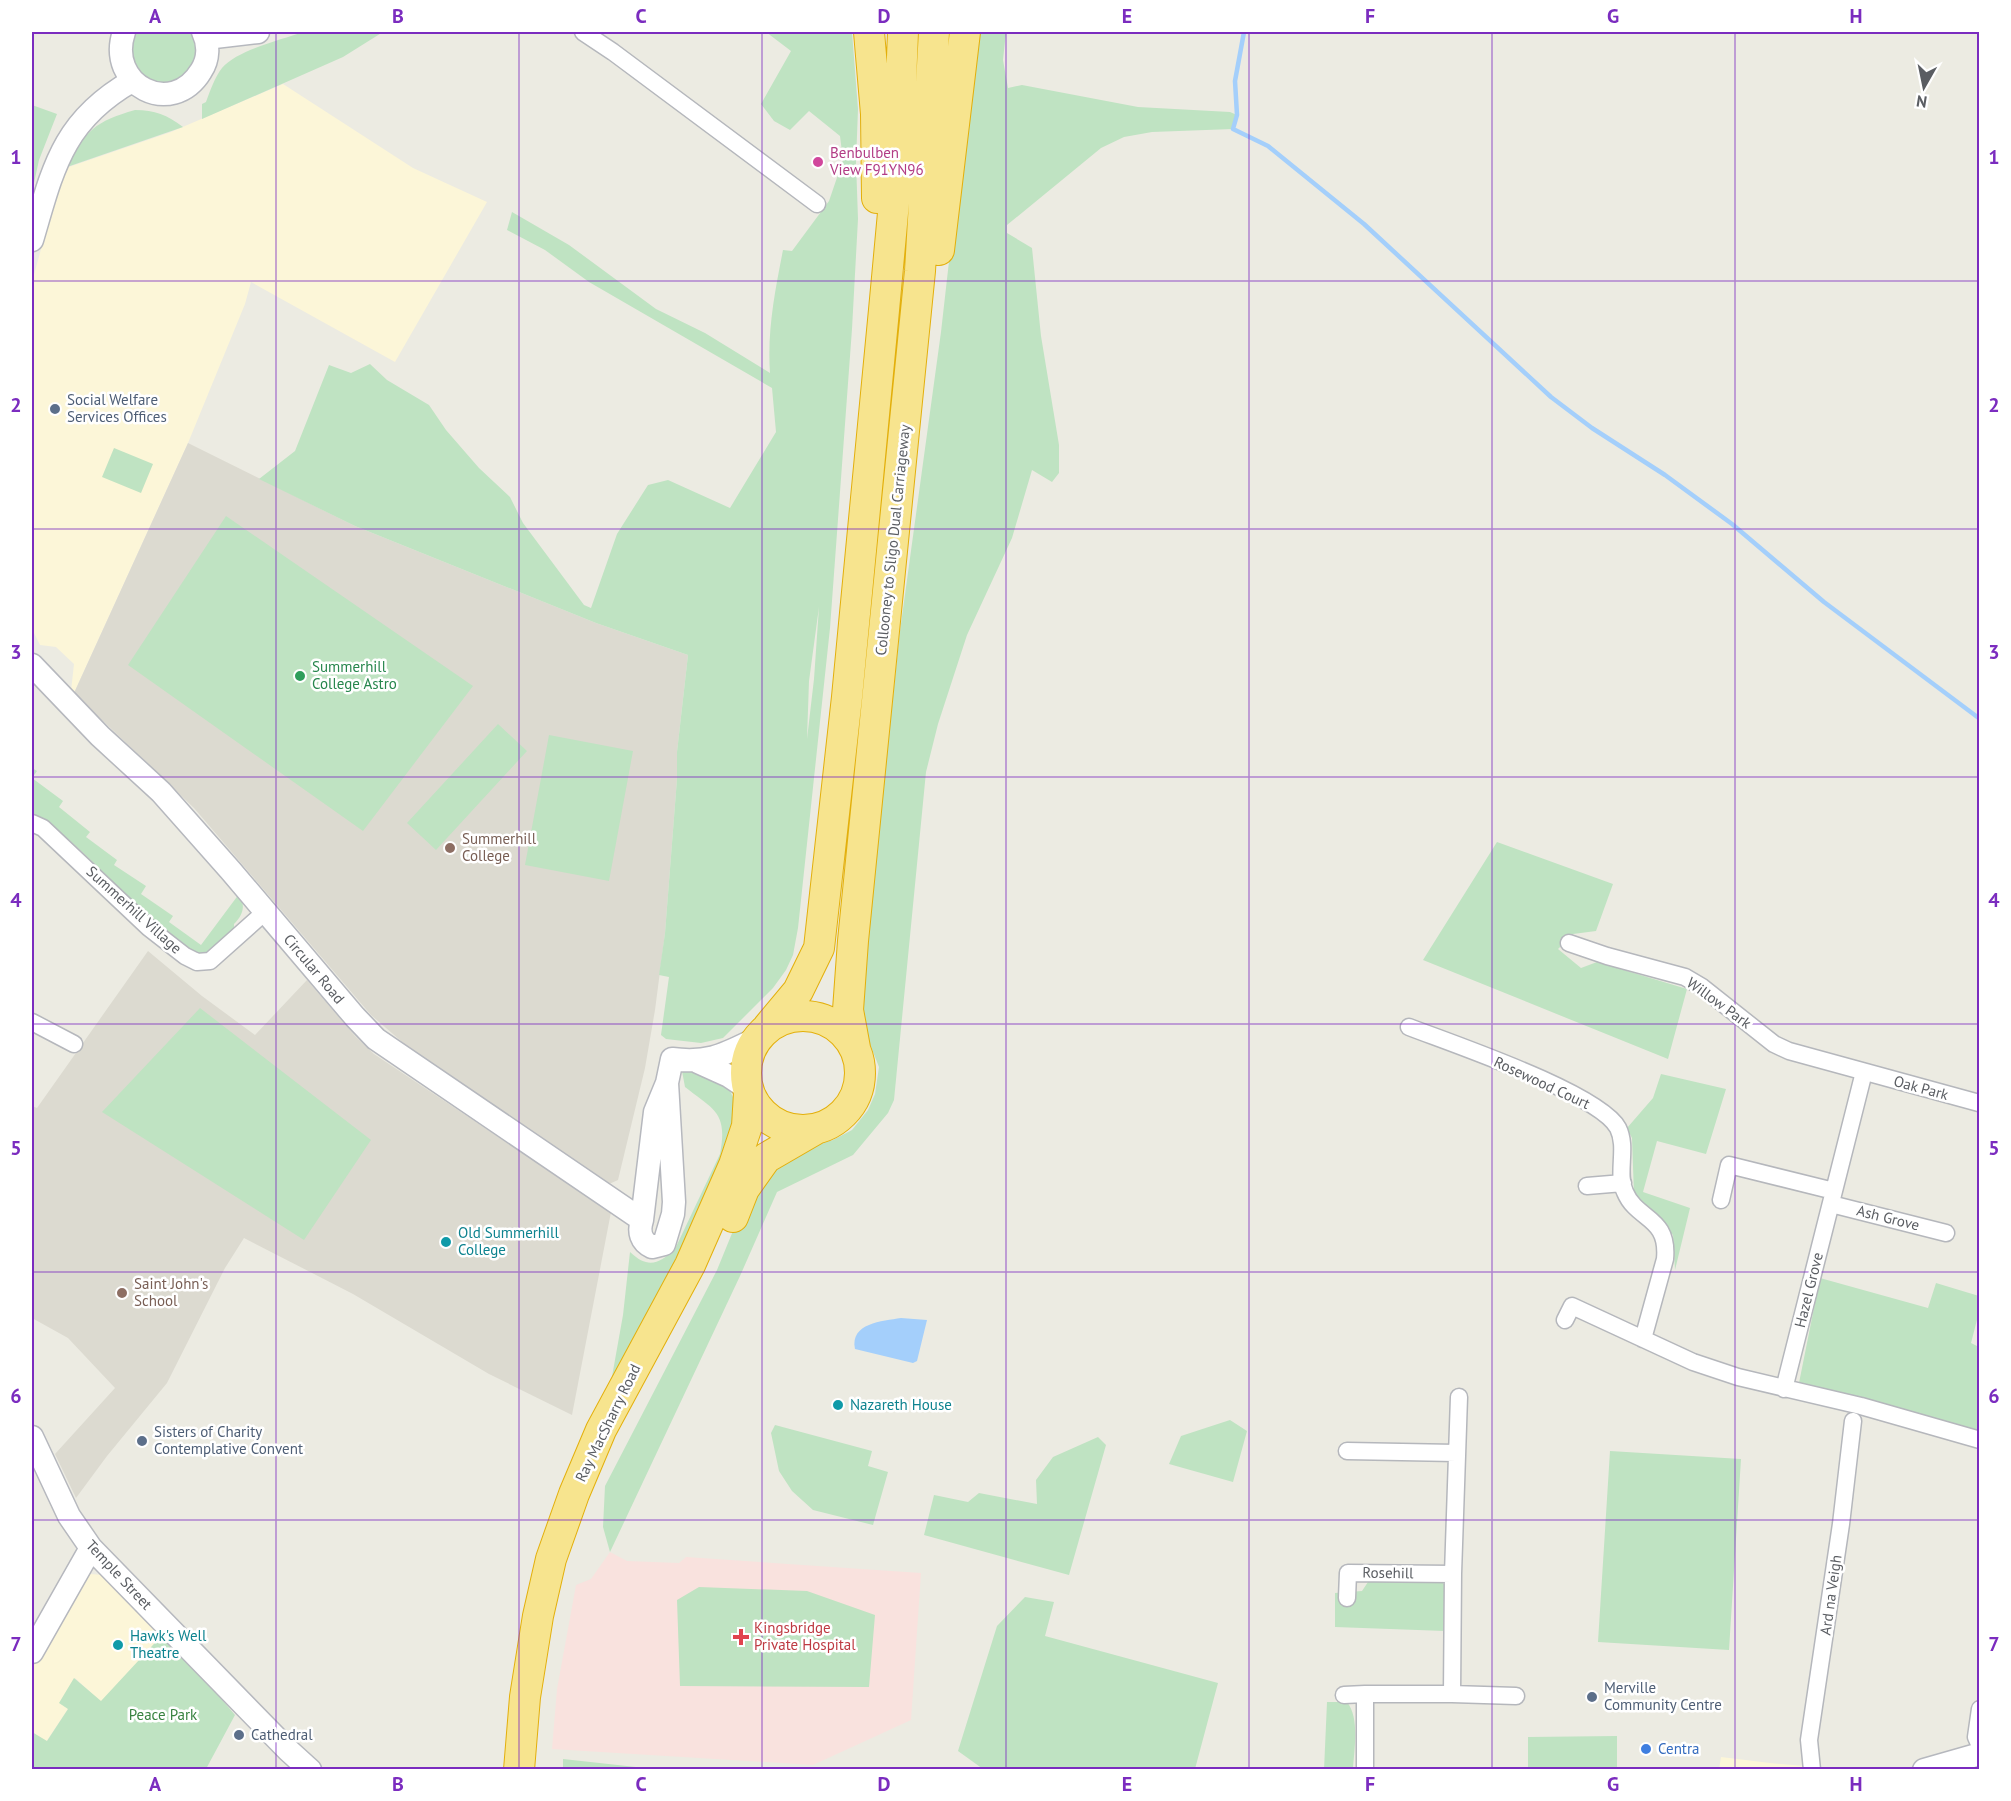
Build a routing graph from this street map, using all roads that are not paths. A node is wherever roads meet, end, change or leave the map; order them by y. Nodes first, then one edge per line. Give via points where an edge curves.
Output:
1 (124, 32) edge
2 (258, 32) edge
3 (583, 32) edge
4 (869, 32) edge
5 (903, 32) edge
6 (934, 32) edge
7 (966, 32) edge
8 (204, 35) edge
9 (132, 81) junction
10 (817, 204) dead end
11 (32, 240) edge
12 (890, 561) junction
13 (858, 579) junction
14 (32, 665) edge
15 (32, 823) edge
16 (266, 911) junction
17 (1569, 943) dead end
18 (32, 1022) edge
19 (1408, 1027) dead end
20 (762, 1033) junction
21 (74, 1044) dead end
22 (855, 1048) junction
23 (698, 1062) junction
24 (1864, 1072) junction
25 (668, 1083) junction
26 (748, 1090) junction
27 (1979, 1103) edge
28 (816, 1129) junction
29 (1623, 1183) junction
30 (1587, 1186) dead end
31 (1833, 1197) junction
32 (1721, 1200) dead end
33 (642, 1220) junction
34 (1946, 1233) dead end
35 (1565, 1320) dead end
36 (1643, 1339) junction
37 (1784, 1389) junction
38 (1460, 1397) dead end
39 (1853, 1421) dead end
40 (32, 1437) edge
41 (1980, 1440) edge
42 (1347, 1451) dead end
43 (1456, 1453) junction
44 (91, 1548) junction
45 (1453, 1574) junction
46 (1347, 1598) dead end
47 (32, 1652) edge
48 (1365, 1694) junction
49 (1452, 1694) junction
50 (1344, 1695) dead end
51 (1516, 1696) dead end
52 (1980, 1709) edge
53 (1980, 1746) edge
54 (1980, 1754) edge
55 (310, 1770) edge
56 (519, 1770) edge
57 (540, 1770) edge
58 (1365, 1770) edge
59 (1812, 1770) edge
60 (1924, 1770) edge

1 - 9 street via 120,57
2 - 8 street
3 - 10 street
4 - 13 highway via 878,184 858,471
5 - 13 highway, Collooney to Sligo Dual Carriageway via 898,159
6 - 12 highway, Collooney to Sligo Dual Carriageway via 920,271
7 - 12 highway via 912,446
8 - 9 street via 204,67 186,88 158,94
9 - 11 street via 83,119 68,138 55,164
12 - 22 highway, Collooney to Sligo Dual Carriageway via 848,1010
13 - 20 highway, Collooney to Sligo Dual Carriageway via 819,948 798,991
14 - 16 street, Circular Road via 160,792
15 - 16 street, Summerhill Village via 43,828 149,928 197,962 210,961
16 - 33 street, Circular Road via 376,1039
17 - 24 street, Willow Park via 1685,977 1774,1044
18 - 21 street
19 - 29 street, Rosewood Court via 1479,1053 1593,1105 1617,1128 1622,1140
20 - 22 highway via 783,1019 816,1017 839,1029
20 - 23 street via 725,1054
20 - 26 highway via 748,1054
22 - 28 highway via 860,1065 855,1098 846,1112
23 - 25 street via 672,1059
23 - 26 street
24 - 27 street, Oak Park
24 - 31 street, Hazel Grove
25 - 33 street via 655,1112
25 - 33 street via 674,1202 664,1244 652,1247 644,1242
26 - 28 highway via 757,1108 784,1127
26 - 56 highway, Ray MacSharry Road via 747,1126 734,1165 690,1265 601,1430 551,1559 525,1697
28 - 57 highway, Ray MacSharry Road via 766,1158 744,1189 697,1294 614,1448 575,1547 556,1621 546,1683
29 - 30 street
29 - 36 street, Rosewood Court via 1630,1200 1663,1234 1666,1246
31 - 32 street via 1729,1165
31 - 34 street, Ash Grove
31 - 37 street, Hazel Grove
35 - 36 street via 1572,1306
36 - 37 street via 1726,1374
37 - 41 street
38 - 43 street
39 - 59 street, Ard na Veigh via 1809,1740
40 - 44 street, Temple Street via 69,1516
42 - 43 street
43 - 45 street
44 - 47 street
44 - 55 street, Temple Street
45 - 46 street, Rosehill via 1348,1573
45 - 49 street
48 - 49 street
48 - 50 street
48 - 58 street
49 - 51 street
52 - 53 street via 1976,1737
54 - 60 street

